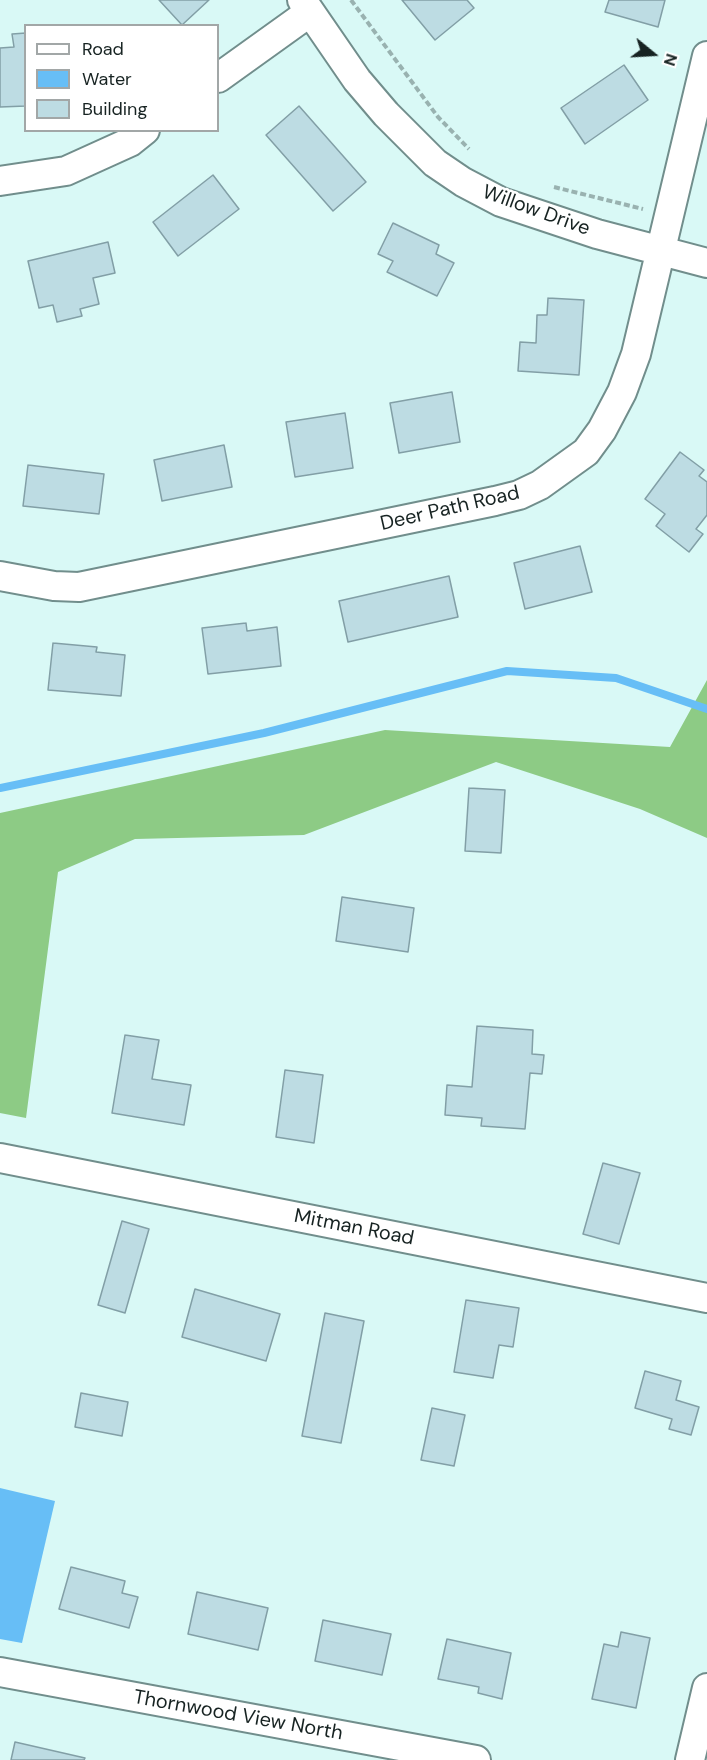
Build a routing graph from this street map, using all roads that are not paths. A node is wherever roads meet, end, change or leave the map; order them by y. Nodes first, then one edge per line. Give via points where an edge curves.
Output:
1 (306, 6) edge
2 (707, 56) edge
3 (219, 77) edge
4 (142, 132) edge
5 (0, 181) edge
6 (662, 252) junction
7 (707, 263) edge
8 (0, 576) edge
9 (0, 1158) edge
10 (707, 1298) edge
11 (0, 1672) edge
12 (707, 1688) edge
13 (476, 1760) edge
14 (690, 1760) edge

1 - 3 street
1 - 6 street, Willow Drive via 364,88 444,170 501,202
2 - 6 street, Deer Path Road
4 - 5 street via 130,142 66,171
6 - 7 street, Willow Drive
6 - 8 street, Deer Path Road via 636,354 622,392 586,452 540,485 495,501 80,587
9 - 10 street, Mitman Road
11 - 13 street, Thornwood View North
12 - 14 street

